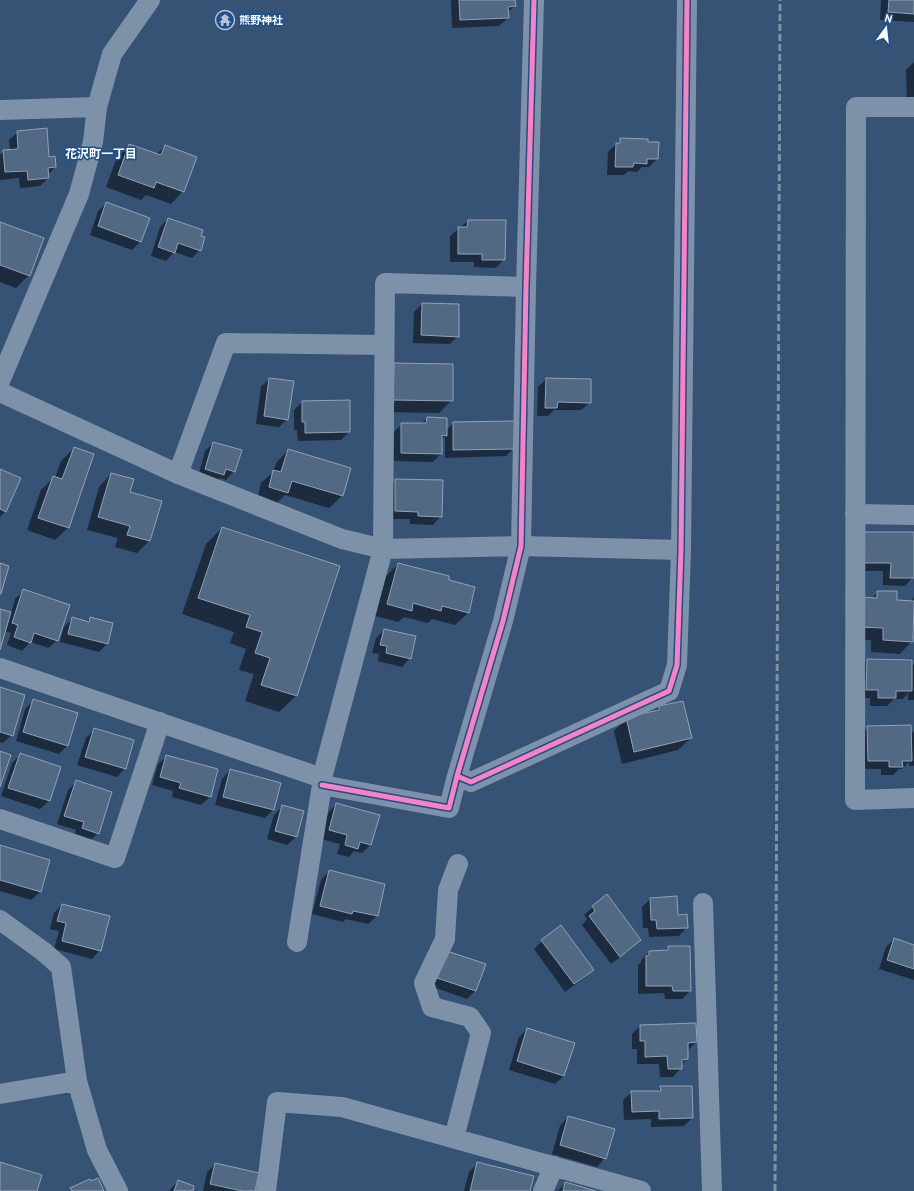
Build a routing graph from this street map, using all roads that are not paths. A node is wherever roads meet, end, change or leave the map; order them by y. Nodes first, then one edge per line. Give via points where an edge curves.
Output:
1 (150, 0) edge
2 (534, 0) edge
3 (687, 0) edge
4 (97, 107) junction
5 (914, 107) edge
6 (0, 110) edge
7 (526, 287) junction
8 (384, 345) junction
9 (0, 381) edge
10 (0, 392) edge
11 (178, 474) junction
12 (855, 514) junction
13 (914, 516) edge
14 (522, 546) junction
15 (383, 549) junction
16 (681, 550) junction
17 (0, 668) edge
18 (160, 722) junction
19 (457, 776) junction
20 (322, 781) junction
21 (914, 798) edge
22 (0, 819) edge
23 (458, 864) dead end
24 (703, 903) dead end
25 (0, 920) edge
26 (298, 942) dead end
27 (77, 1081) junction
28 (0, 1094) edge
29 (454, 1138) junction
30 (554, 1166) junction
31 (118, 1191) edge
32 (266, 1191) edge
33 (543, 1191) edge
34 (642, 1191) edge
35 (712, 1191) edge

1 - 4 street via 112,54
2 - 7 street
3 - 16 street
4 - 6 street
4 - 9 street via 93,142 80,194
5 - 12 street via 856,107
7 - 8 street via 385,284
7 - 14 street
8 - 11 street via 226,343
8 - 15 street
10 - 11 street
11 - 15 street via 342,539
12 - 13 street
12 - 21 street via 855,800
14 - 15 street
14 - 16 street
14 - 19 street via 503,621
15 - 20 street
16 - 19 street via 677,665 669,691 471,782
17 - 18 street
18 - 20 street
18 - 22 street via 115,858
19 - 20 street via 449,808
20 - 26 street
23 - 29 street via 448,890 445,939 424,983 432,1007 470,1017 480,1033
24 - 35 street
25 - 27 street via 62,967
27 - 28 street
27 - 31 street via 97,1150
29 - 30 street
29 - 32 street via 342,1107 277,1102
30 - 33 street
30 - 34 street

